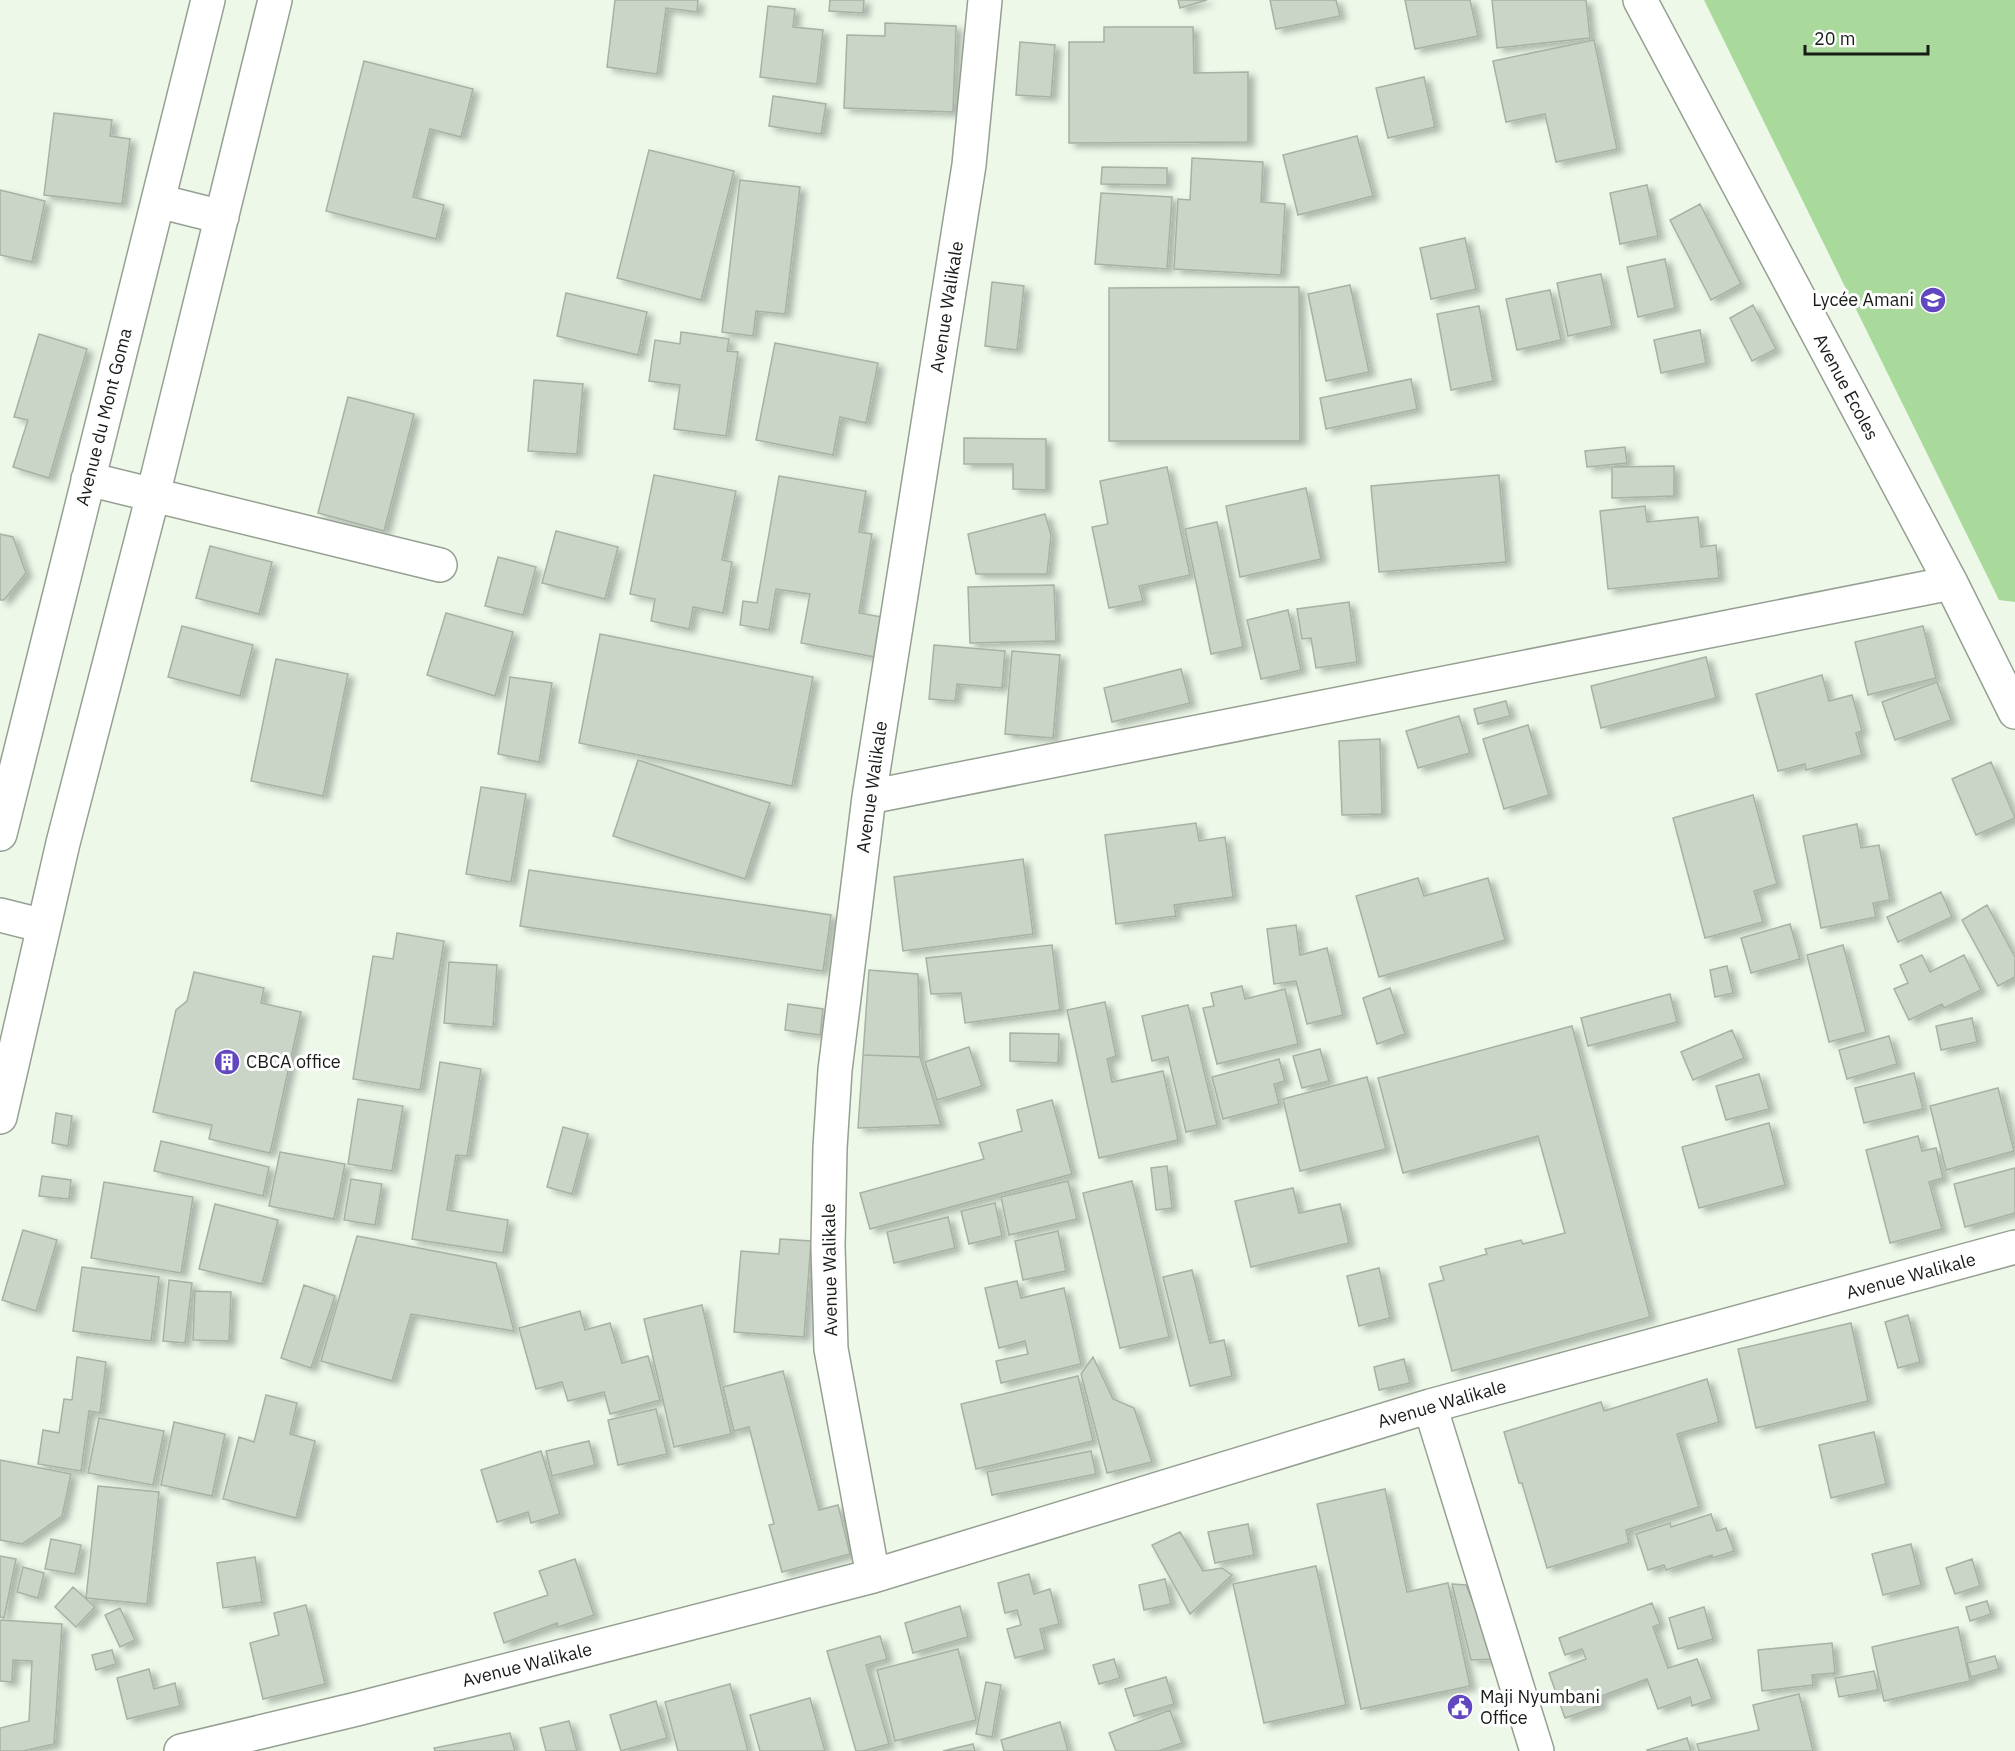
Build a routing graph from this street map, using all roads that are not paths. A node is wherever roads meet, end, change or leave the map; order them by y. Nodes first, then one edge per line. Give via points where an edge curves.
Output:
1 (208, 0) edge
2 (275, 0) edge
3 (985, 0) edge
4 (1640, 0) edge
5 (158, 201) junction
6 (222, 217) junction
7 (88, 479) junction
8 (153, 495) junction
9 (440, 566) dead end
10 (1951, 583) junction
11 (2015, 712) edge
12 (869, 797) junction
13 (0, 834) edge
14 (0, 915) edge
15 (44, 926) junction
16 (0, 1117) edge
17 (2015, 1247) edge
18 (1430, 1406) junction
19 (873, 1576) junction
20 (181, 1751) edge
21 (1537, 1751) edge

1 - 5 street, Avenue du Mont Goma
2 - 6 street
3 - 12 street, Avenue Walikale via 969,165
4 - 10 street, Avenue Ecoles
5 - 6 street
5 - 7 street, Avenue du Mont Goma
6 - 8 street
7 - 8 street
7 - 13 street, Avenue du Mont Goma
8 - 9 street
8 - 15 street
10 - 11 street, Avenue Ecoles
10 - 12 street
12 - 19 street, Avenue Walikale via 835,1070 828,1246 831,1349
14 - 15 street
15 - 16 street
17 - 18 street, Avenue Walikale
18 - 19 street, Avenue Walikale
18 - 21 street
19 - 20 street, Avenue Walikale

